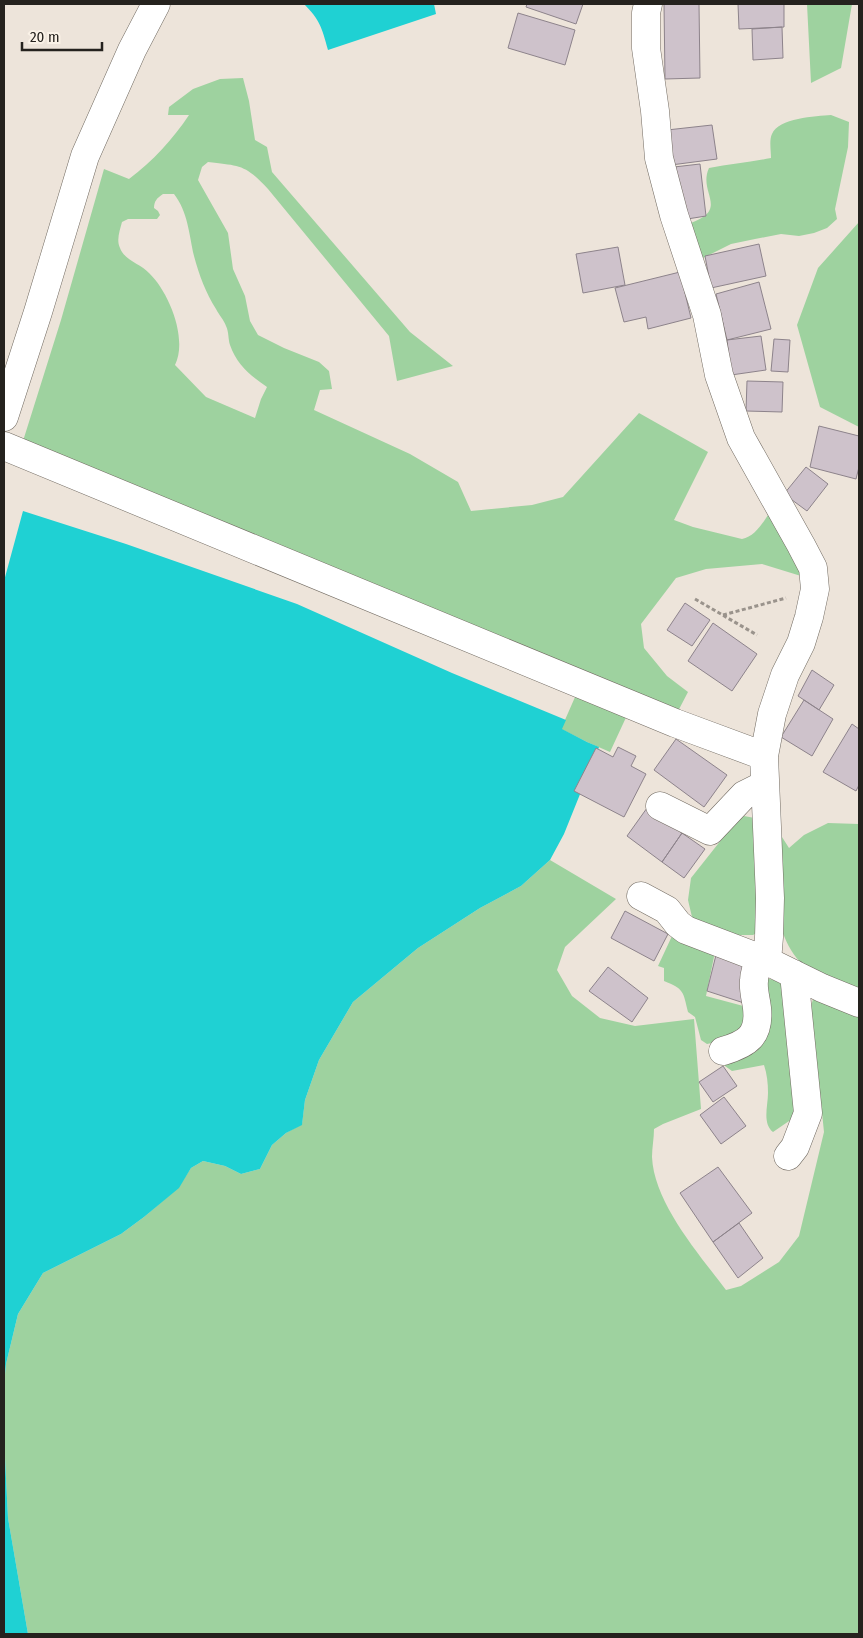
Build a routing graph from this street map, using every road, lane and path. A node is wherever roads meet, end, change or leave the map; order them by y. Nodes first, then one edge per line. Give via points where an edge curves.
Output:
1 (156, 4) edge
2 (648, 4) edge
3 (4, 417) edge
4 (4, 446) edge
5 (815, 589) junction
6 (695, 599) dead end
7 (723, 616) junction
8 (757, 635) dead end
9 (737, 746) junction
10 (764, 756) junction
11 (754, 790) junction
12 (660, 806) dead end
13 (641, 896) dead end
14 (764, 960) junction
15 (794, 974) junction
16 (859, 1003) edge
17 (723, 1051) dead end
18 (788, 1156) dead end

1 - 3 street via 85,156
2 - 5 street via 646,48 659,158 707,315 719,375 741,438 813,568
4 - 9 street
5 - 7 path
5 - 10 street via 801,644 785,674 772,714
6 - 7 path
7 - 8 path
9 - 10 street
9 - 11 street via 745,756
10 - 11 street
11 - 12 street via 710,830
11 - 14 street via 770,888 769,937
13 - 14 street via 667,910 686,930
14 - 15 street
14 - 17 street via 756,968 754,982 756,1029 742,1045
15 - 16 street
15 - 18 street via 808,1113

